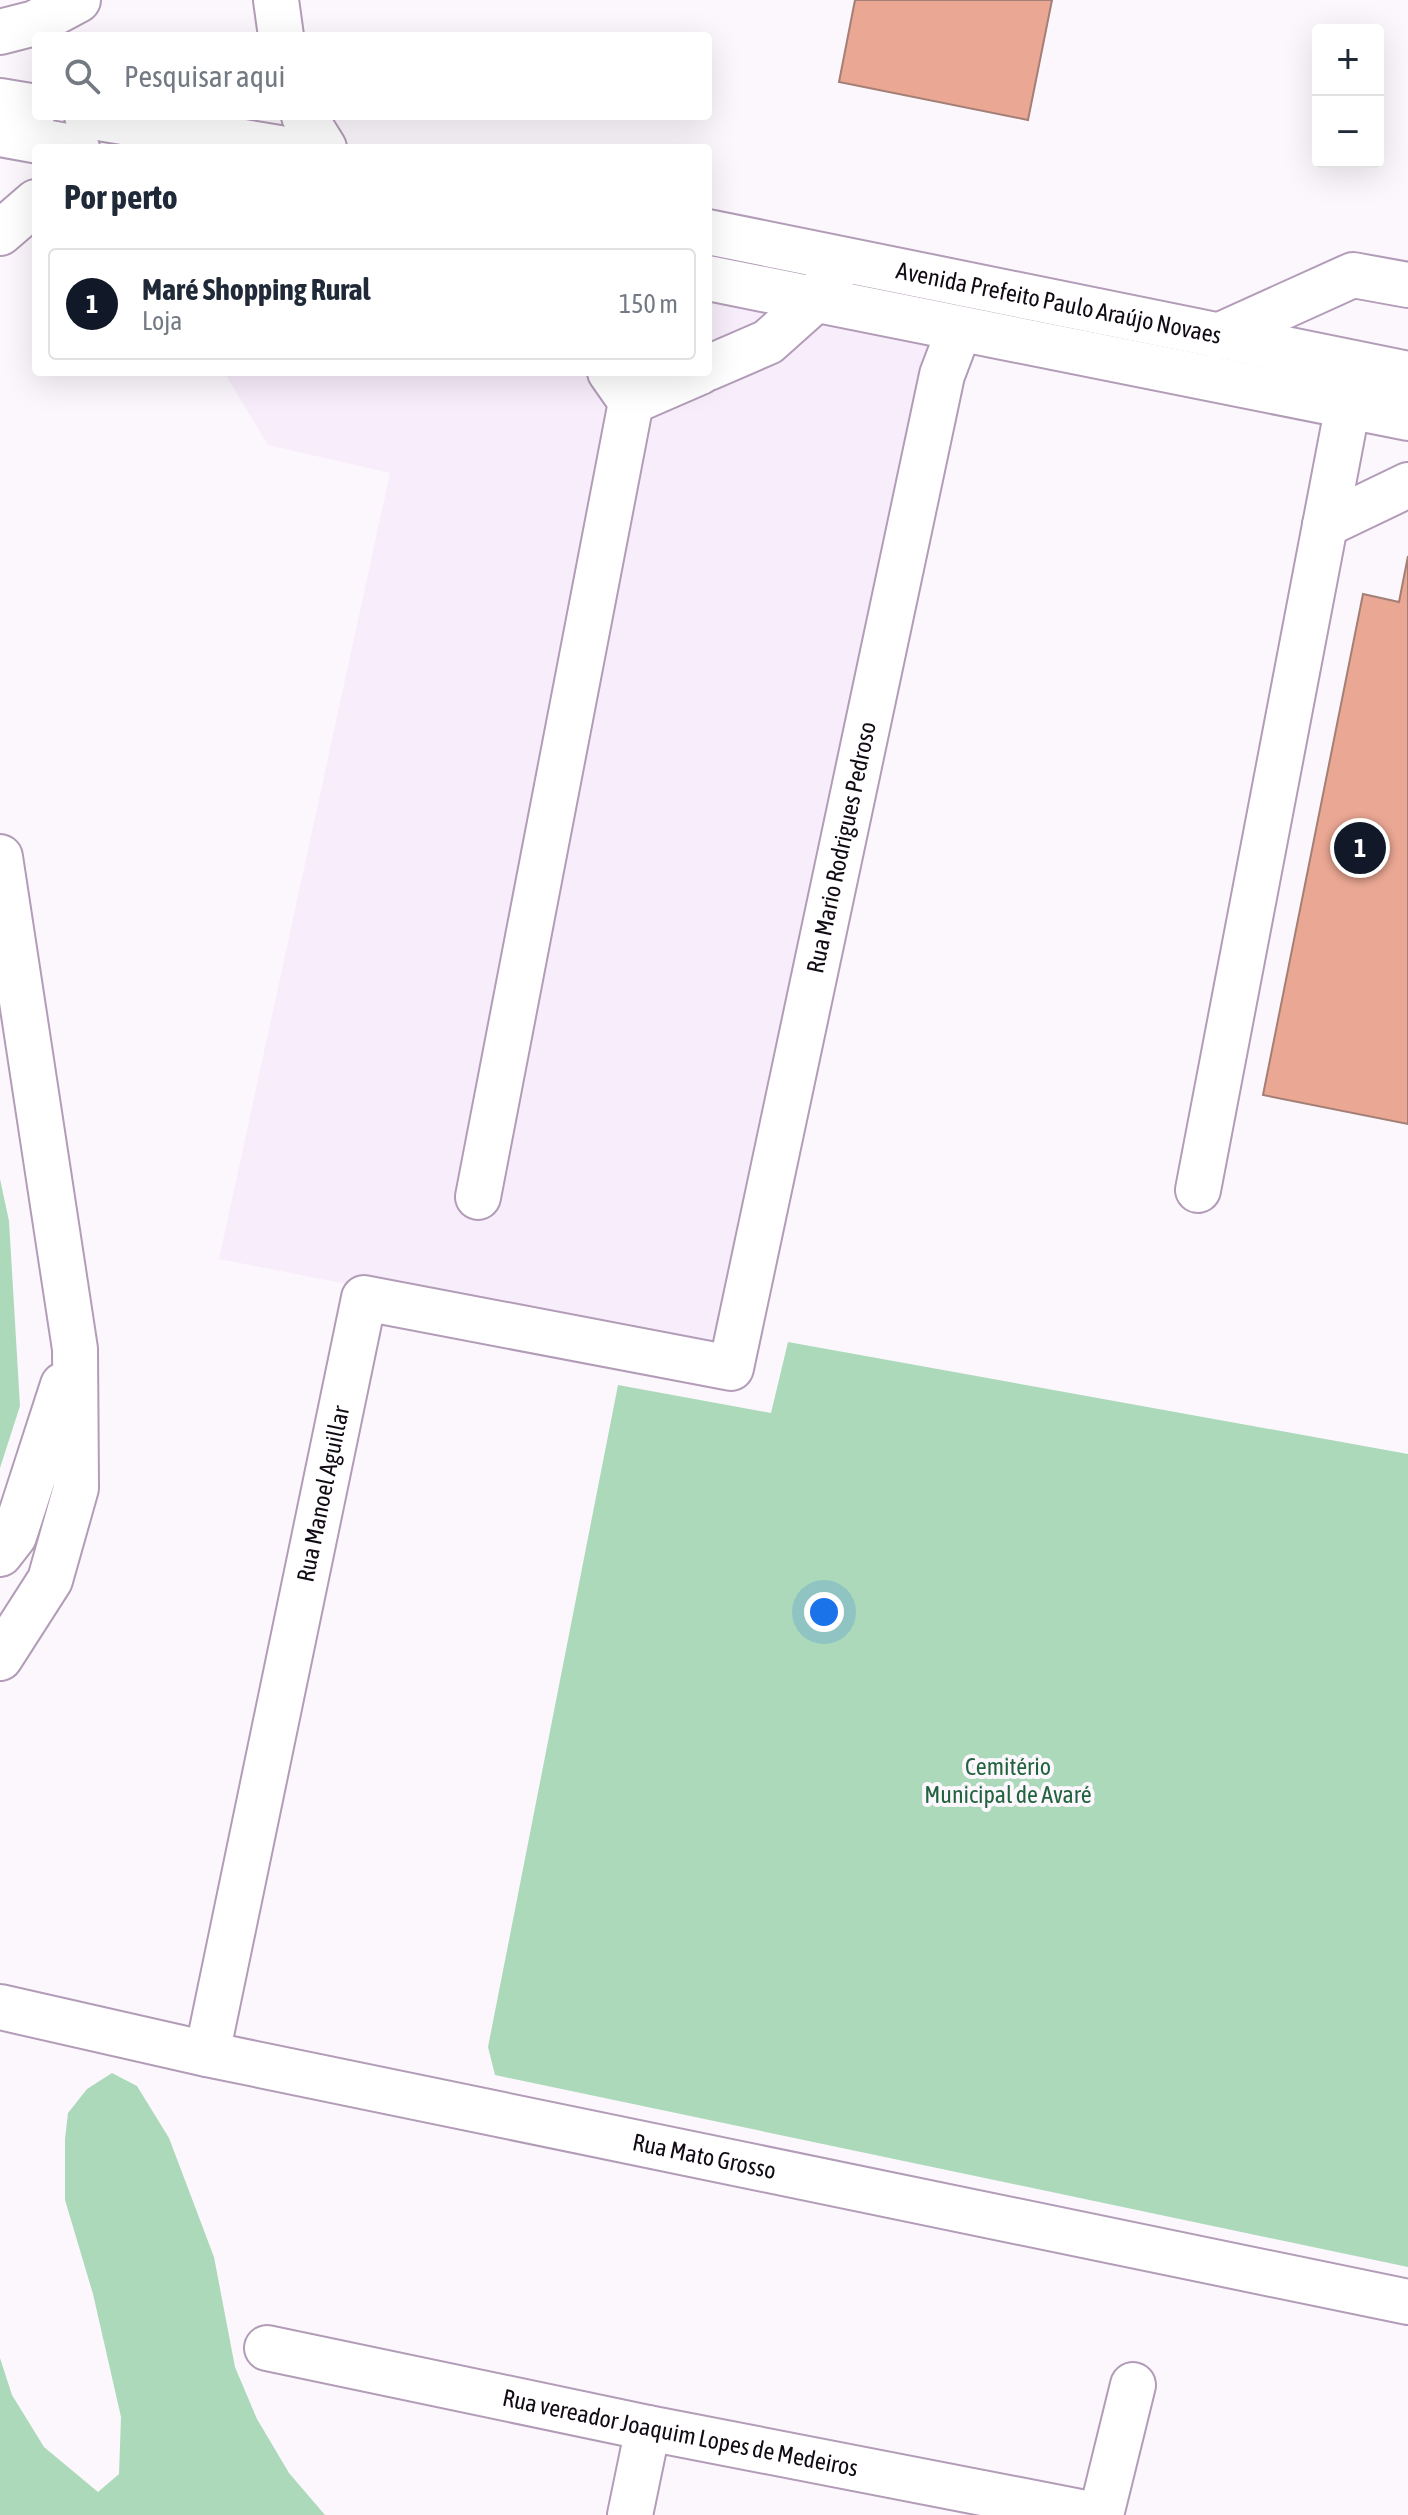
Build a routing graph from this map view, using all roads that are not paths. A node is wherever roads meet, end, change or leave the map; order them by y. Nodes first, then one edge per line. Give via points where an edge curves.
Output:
1 (78, 0) edge
2 (276, 0) edge
3 (0, 32) edge
4 (280, 32) edge
5 (0, 101) edge
6 (32, 106) edge
7 (111, 120) edge
8 (306, 120) edge
9 (0, 134) edge
10 (55, 144) edge
11 (255, 144) edge
12 (322, 144) edge
13 (32, 205) edge
14 (0, 233) edge
15 (712, 233) edge
16 (843, 259) junction
17 (712, 279) edge
18 (1408, 285) edge
19 (815, 300) junction
20 (959, 330) junction
21 (1218, 336) junction
22 (712, 366) edge
23 (1408, 374) edge
24 (679, 376) edge
25 (620, 387) edge
26 (1348, 405) junction
27 (1408, 418) edge
28 (1408, 485) edge
29 (1325, 525) junction
30 (0, 857) edge
31 (1198, 1190) dead end
32 (478, 1197) dead end
33 (75, 1349) junction
34 (731, 1368) joint
35 (0, 1554) edge
36 (0, 1658) edge
37 (0, 2007) edge
38 (207, 2054) junction
39 (1408, 2302) edge
40 (267, 2348) dead end
41 (1133, 2385) dead end
42 (648, 2428) junction
43 (630, 2515) edge
44 (1099, 2515) edge

1 - 3 main road via 35,23
2 - 4 main road
5 - 6 main road
7 - 11 main road
8 - 12 main road
9 - 10 main road
13 - 14 main road
15 - 16 main road, Avenida Prefeito Paulo Araújo Novaes
16 - 19 main road
16 - 21 main road, Avenida Prefeito Paulo Araújo Novaes
17 - 19 main road, Avenida Prefeito Paulo Araújo Novaes
18 - 21 main road via 1353,275
19 - 20 main road, Avenida Prefeito Paulo Araújo Novaes
19 - 22 main road via 768,342
20 - 26 main road, Avenida Prefeito Paulo Araújo Novaes
20 - 34 main road, Rua Mario Rodrigues Pedroso via 942,375
21 - 23 main road, Avenida Prefeito Paulo Araújo Novaes
24 - 25 main road
25 - 32 main road
26 - 27 main road, Avenida Prefeito Paulo Araújo Novaes
26 - 29 main road
28 - 29 main road
29 - 31 main road
30 - 33 main road
33 - 35 main road via 14,1536
33 - 36 main road via 76,1488 50,1580
34 - 38 main road, Rua Manoel Aguillar via 364,1298
37 - 38 main road, Rua Mato Grosso
38 - 39 main road, Rua Mato Grosso
40 - 42 main road, Rua vereador Joaquim Lopes de Medeiros
41 - 44 main road
42 - 43 main road
42 - 44 main road, Rua vereador Joaquim Lopes de Medeiros

